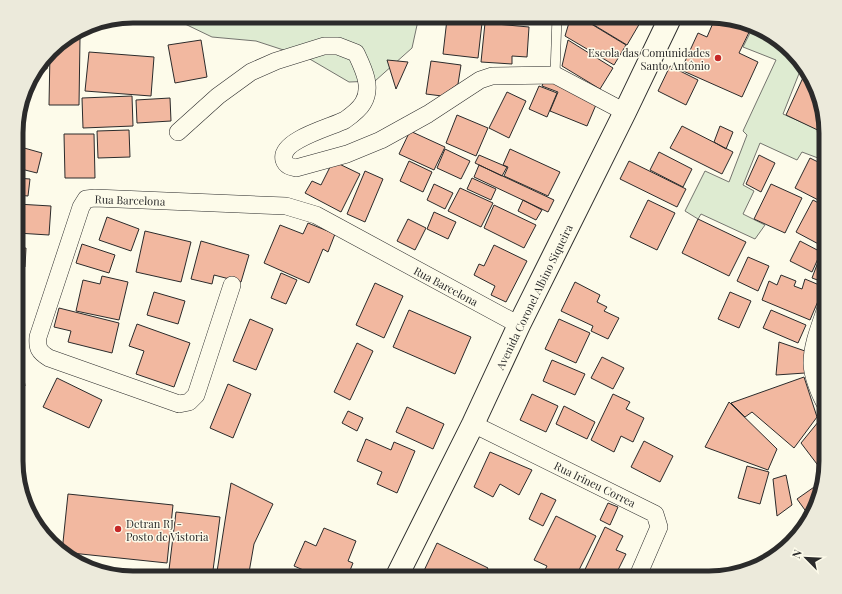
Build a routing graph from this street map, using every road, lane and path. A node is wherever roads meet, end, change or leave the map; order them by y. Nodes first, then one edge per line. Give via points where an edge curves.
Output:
1 (557, 23) edge
2 (668, 23) edge
3 (555, 75) junction
4 (625, 112) junction
5 (178, 132) dead end
6 (232, 285) dead end
7 (519, 325) junction
8 (819, 330) edge
9 (819, 391) edge
10 (473, 424) junction
11 (400, 571) edge
12 (640, 571) edge

1 - 3 lane
2 - 4 main road, Avenida Coronel Albino Siqueira
3 - 4 street
3 - 5 street via 492,76 480,80 428,114 381,140 347,154 296,168 290,167 284,159 289,147 344,120 358,111 364,102 367,91 365,72 356,53 338,46 324,46 251,72 218,96
4 - 7 main road, Avenida Coronel Albino Siqueira
6 - 7 street, Rua Barcelona via 196,395 189,402 178,404 49,358 41,353 37,346 81,207 86,199 95,198 286,206 316,215
7 - 10 main road, Avenida Coronel Albino Siqueira
8 - 9 street via 812,364
10 - 11 main road, Avenida Coronel Albino Siqueira
10 - 12 street, Rua Irineu Correa via 655,514 659,527

